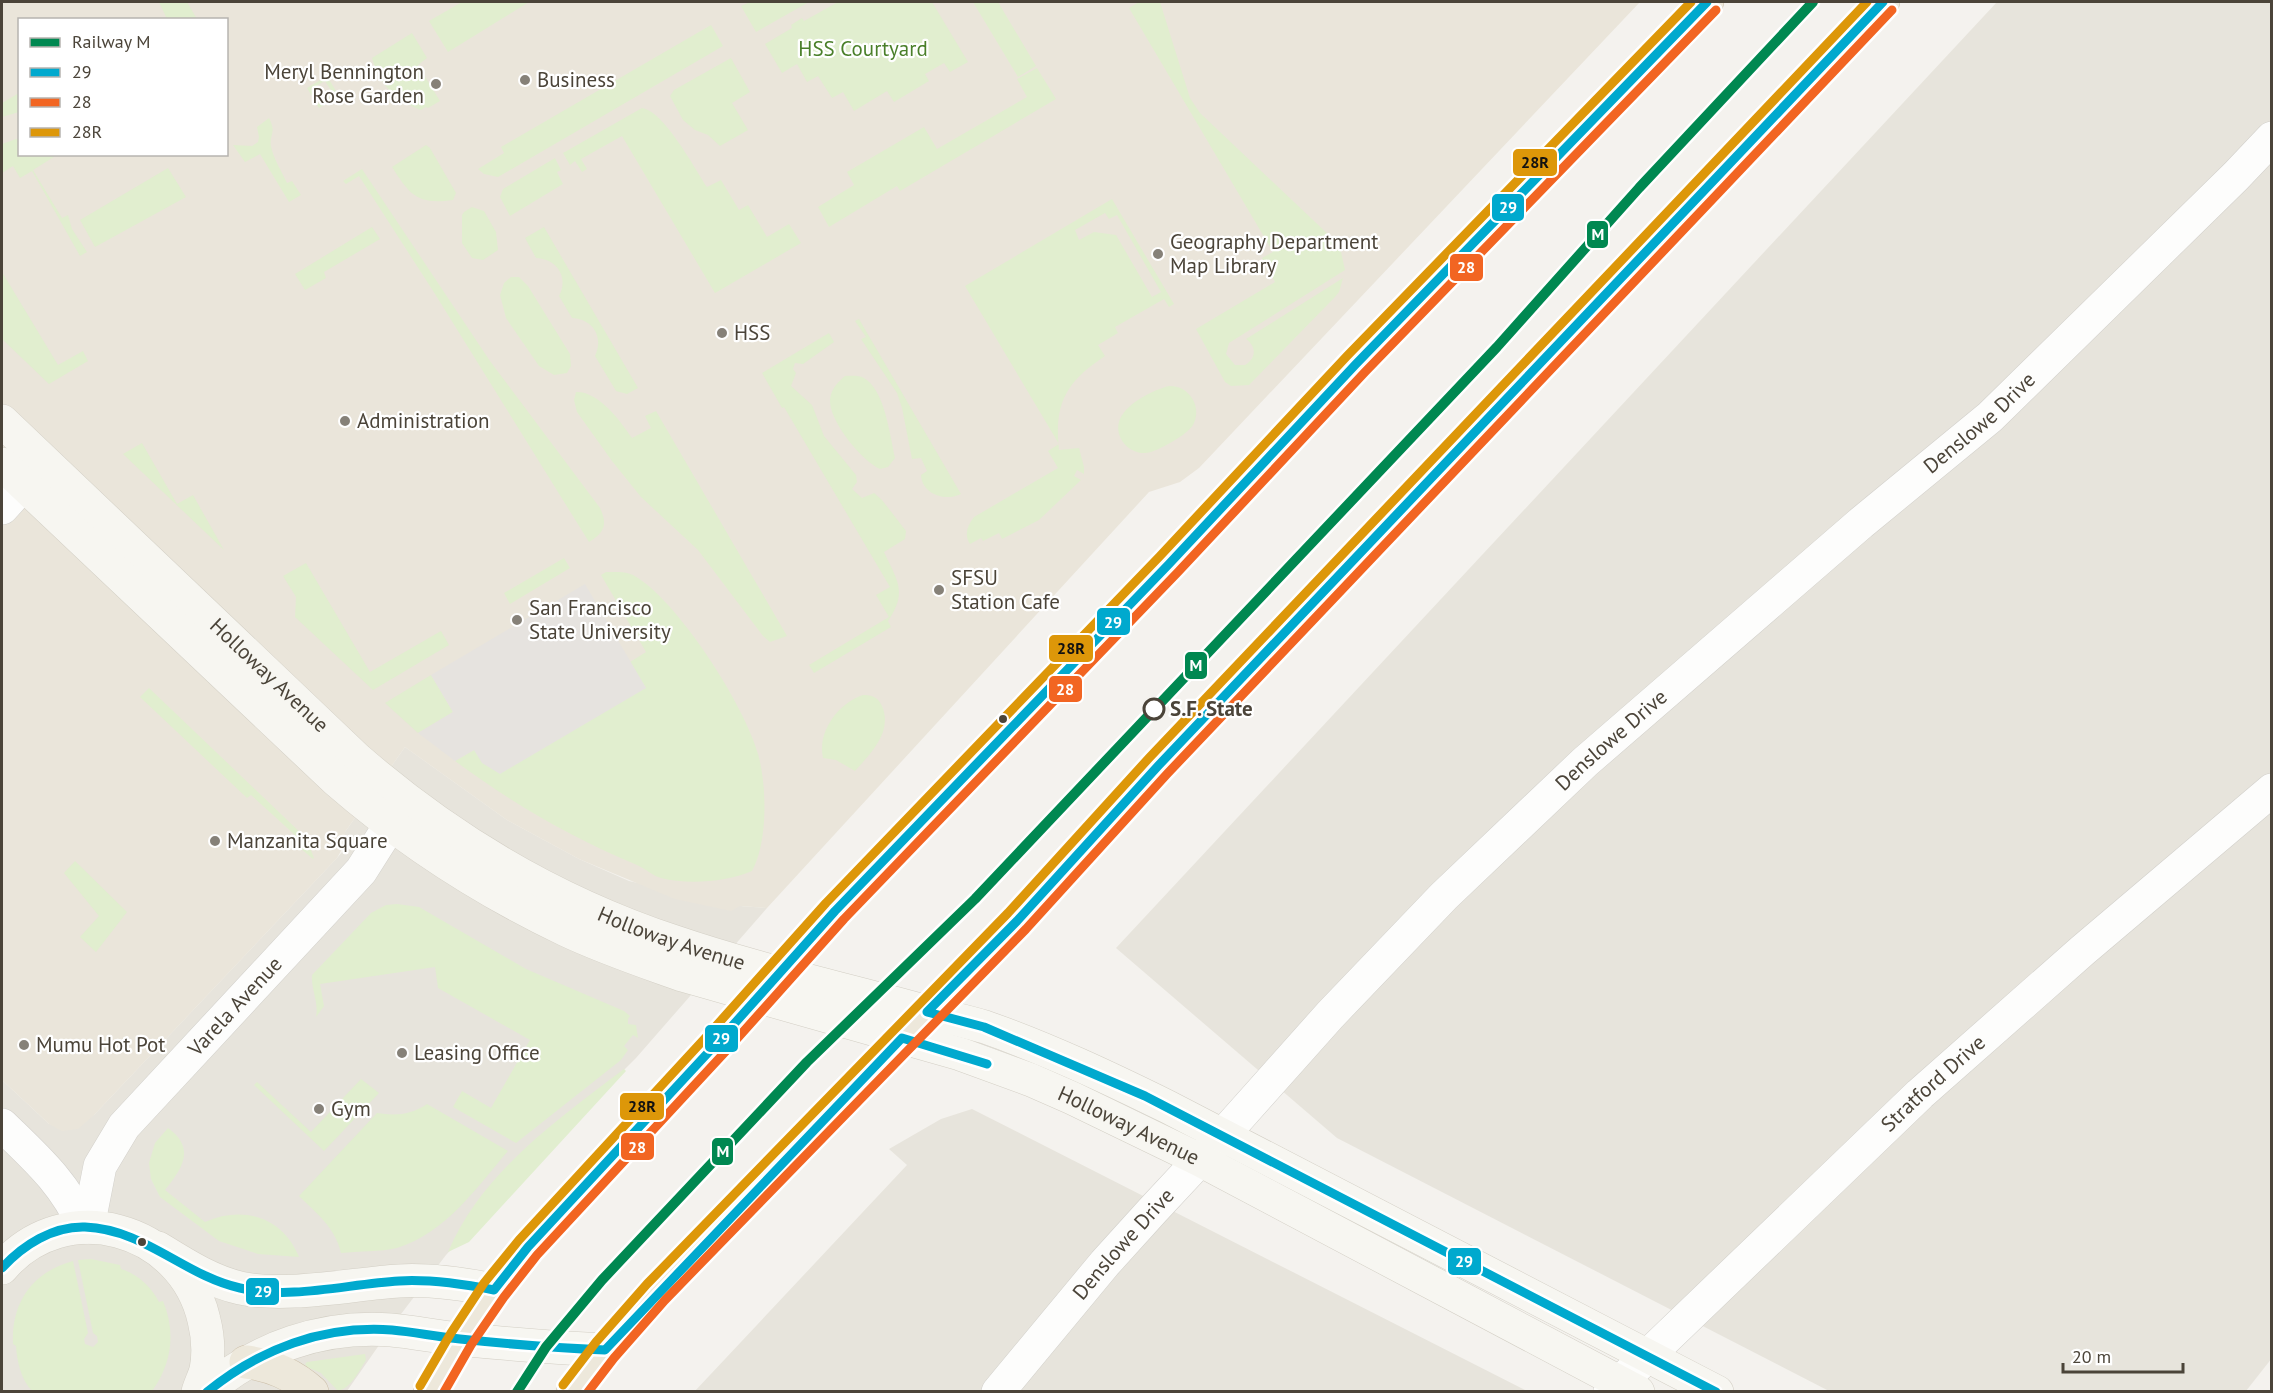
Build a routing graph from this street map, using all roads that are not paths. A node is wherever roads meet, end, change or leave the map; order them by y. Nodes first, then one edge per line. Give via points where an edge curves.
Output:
1 (1707, 2) edge
2 (1883, 2) edge
3 (2271, 138) edge
4 (2, 421) edge
5 (9, 486) edge
6 (2271, 790) edge
7 (399, 812) junction
8 (782, 972) junction
9 (759, 997) junction
10 (927, 1012) junction
11 (902, 1038) junction
12 (2, 1125) edge
13 (1223, 1136) junction
14 (1200, 1160) junction
15 (86, 1227) junction
16 (158, 1248) junction
17 (2, 1269) edge
18 (494, 1290) junction
19 (461, 1339) junction
20 (605, 1350) junction
21 (1646, 1355) junction
22 (246, 1362) junction
23 (1622, 1388) edge
24 (198, 1392) edge
25 (206, 1392) edge
26 (312, 1392) edge
27 (430, 1392) edge
28 (573, 1392) edge
29 (998, 1392) edge
30 (1717, 1392) edge

1 - 8 highway via 1356,364 835,911
2 - 10 highway
3 - 13 street, Denslowe Drive via 1990,417 1585,762 1444,896 1330,1015
4 - 7 street, Holloway Avenue via 338,742
5 - 7 street, Holloway Avenue via 336,780
6 - 21 street, Stratford Drive via 1920,1094
7 - 8 street, Holloway Avenue via 614,920
7 - 9 street, Holloway Avenue via 489,889 567,931 682,975
7 - 15 street, Varela Avenue via 361,871 124,1126 100,1166
8 - 9 highway
8 - 10 street, Holloway Avenue
9 - 11 street, Holloway Avenue
9 - 18 highway via 536,1239
10 - 11 highway
10 - 13 street, Holloway Avenue via 984,1027 1035,1047 1116,1082
11 - 14 street, Holloway Avenue via 1031,1080
11 - 20 highway via 656,1292
12 - 15 street via 55,1177
13 - 14 street, Denslowe Drive
13 - 21 street, Holloway Avenue
14 - 23 street, Holloway Avenue
14 - 29 street, Denslowe Drive via 1105,1263
15 - 16 street via 123,1231
15 - 17 street via 46,1234 13,1254
16 - 18 street via 218,1281 256,1290 421,1281
16 - 24 street via 183,1272 200,1302 208,1335 206,1370
18 - 19 highway
19 - 20 street
19 - 22 street via 363,1330 290,1342
19 - 27 highway
20 - 28 highway
21 - 23 street, Stratford Drive
21 - 30 street, Holloway Avenue
22 - 25 street
22 - 26 highway via 267,1364

